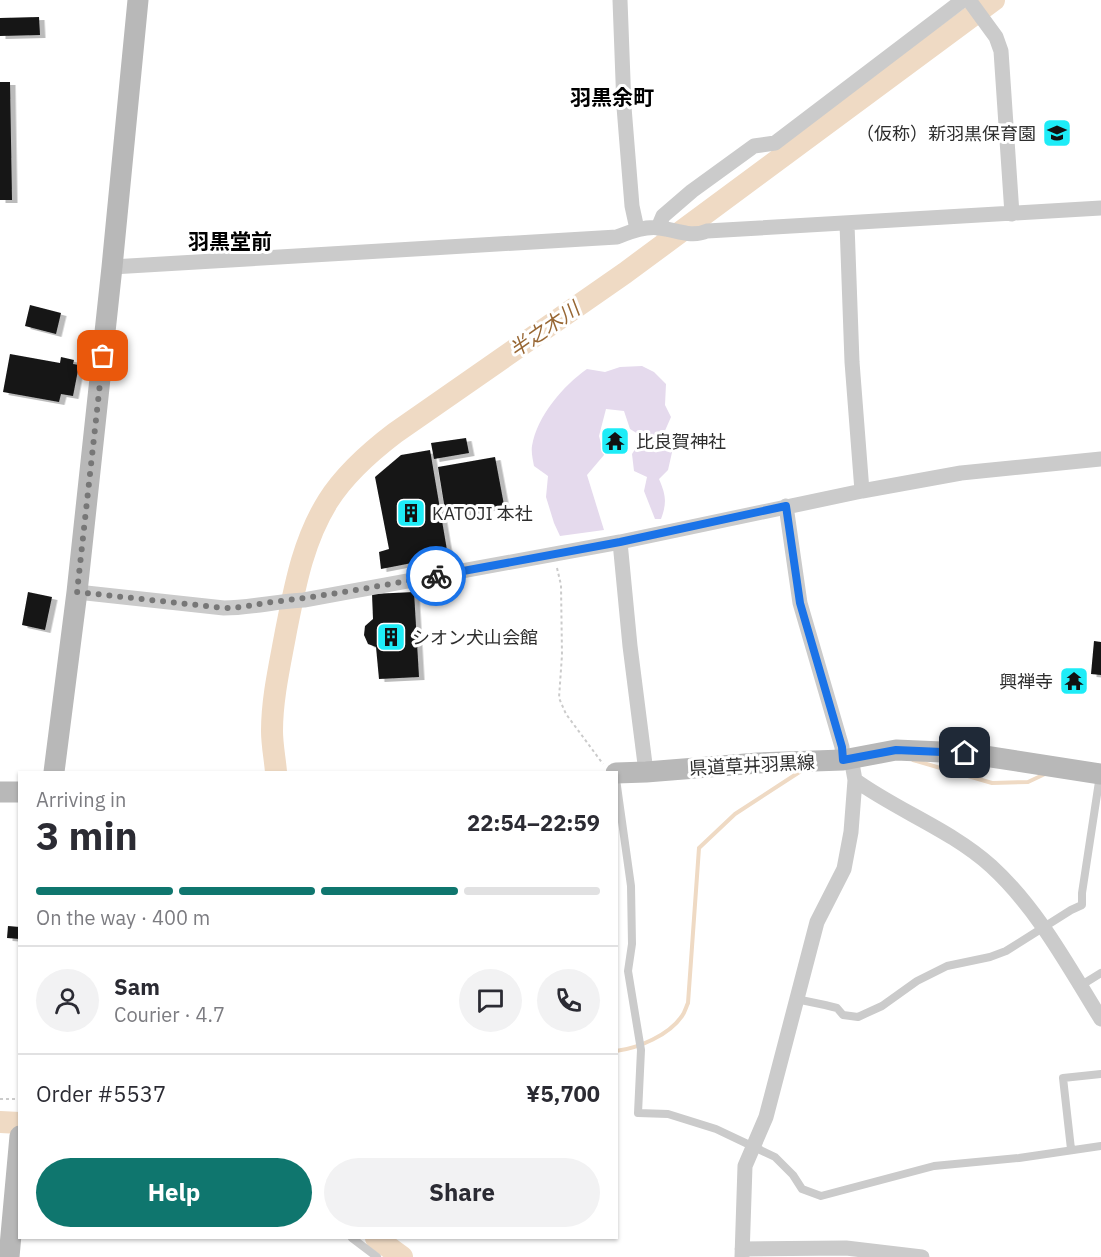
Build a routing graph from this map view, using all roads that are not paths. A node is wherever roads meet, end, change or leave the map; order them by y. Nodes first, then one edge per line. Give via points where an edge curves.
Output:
1 (138, 0) edge
2 (620, 0) edge
3 (963, 0) edge
4 (969, 0) edge
5 (1101, 208) edge
6 (1012, 214) junction
7 (847, 224) junction
8 (658, 228) junction
9 (637, 229) junction
10 (112, 267) junction
11 (1101, 459) edge
12 (862, 491) junction
13 (786, 506) junction
14 (620, 542) junction
15 (77, 592) junction
16 (847, 759) junction
17 (54, 771) edge
18 (618, 771) edge
19 (646, 772) junction
20 (1101, 773) edge
21 (855, 780) junction
22 (0, 792) edge
23 (18, 792) edge
24 (618, 793) edge
25 (1043, 927) junction
26 (1101, 973) edge
27 (1080, 986) junction
28 (796, 999) junction
29 (1101, 1019) edge
30 (1101, 1074) edge
31 (1101, 1146) edge
32 (754, 1147) junction
33 (1071, 1149) junction
34 (18, 1156) edge
35 (353, 1239) edge
36 (742, 1253) edge
37 (9, 1257) edge
38 (377, 1257) edge
39 (922, 1257) edge

1 - 10 street
2 - 9 street via 627,140
3 - 8 street via 775,143 754,146 692,191 663,216
4 - 6 street via 996,37 1001,51
5 - 6 street
6 - 7 street
7 - 8 street via 707,231 697,236
7 - 12 street
8 - 9 street
9 - 10 street via 616,237
10 - 15 street
11 - 12 street via 960,473
12 - 13 street
13 - 14 street
13 - 16 street via 800,603
14 - 15 street via 246,608
14 - 19 street
15 - 17 street
16 - 19 street, 県道草井羽黒線
16 - 20 street, 県道草井羽黒線 via 896,750 965,753
16 - 21 street
18 - 19 street, 県道草井羽黒線
20 - 25 lane via 1082,905
21 - 25 street via 952,837 990,866
21 - 28 street via 844,869 817,921
22 - 23 street
24 - 32 lane via 631,886 632,944 628,971 641,1050 638,1113 668,1114 716,1129
25 - 27 street
25 - 28 lane via 1006,951 946,966 858,1017
26 - 27 lane
27 - 29 street
28 - 32 street via 766,1117
30 - 33 lane via 1063,1078
31 - 33 lane
32 - 33 lane via 775,1157 802,1189 821,1196 934,1166
32 - 36 street via 745,1166
34 - 37 street
35 - 38 lane
36 - 39 street via 846,1248

